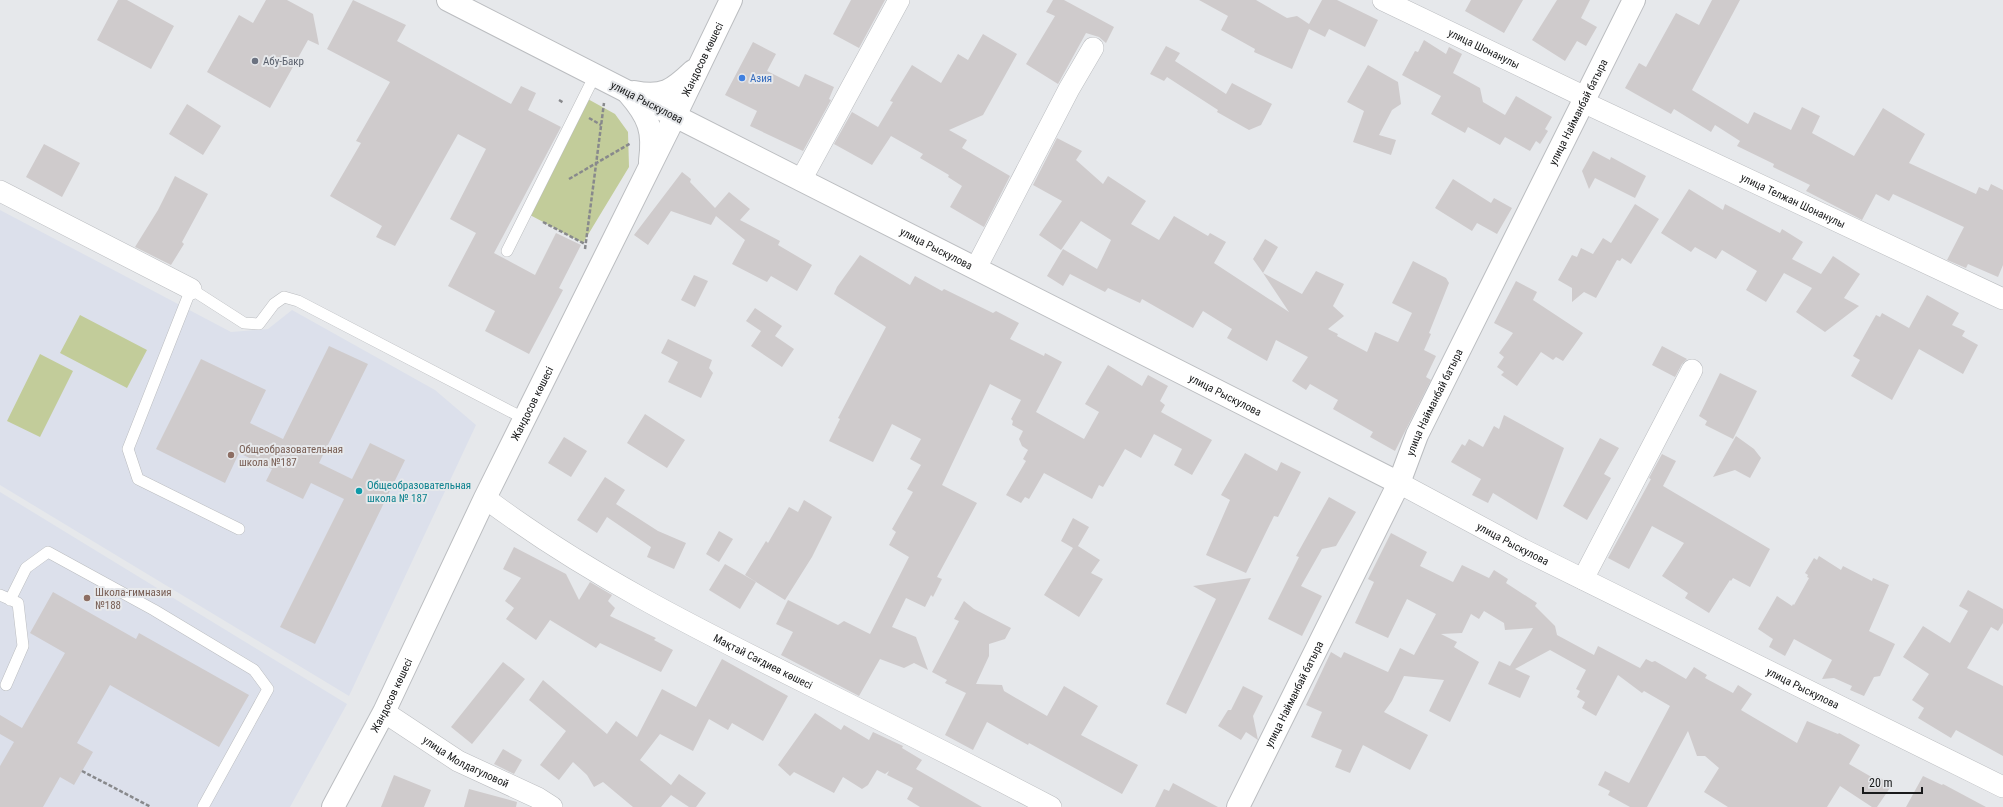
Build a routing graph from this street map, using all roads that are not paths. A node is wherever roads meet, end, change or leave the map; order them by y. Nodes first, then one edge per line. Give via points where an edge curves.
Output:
1 (448, 0) edge
2 (731, 0) edge
3 (899, 0) edge
4 (1383, 0) edge
5 (1634, 0) edge
6 (1093, 48) dead end
7 (700, 63) junction
8 (595, 75) junction
9 (625, 91) junction
10 (1584, 100) junction
11 (675, 116) junction
12 (649, 170) junction
13 (801, 180) junction
14 (0, 191) edge
15 (507, 252) dead end
16 (976, 268) junction
17 (191, 289) junction
18 (2003, 299) edge
19 (1692, 370) dead end
20 (525, 419) junction
21 (1399, 483) junction
22 (485, 498) junction
23 (239, 529) dead end
24 (1583, 579) junction
25 (5, 598) edge
26 (6, 685) dead end
27 (384, 712) junction
28 (2003, 787) edge
29 (203, 807) edge
30 (333, 807) edge
31 (552, 807) edge
32 (1051, 807) edge
33 (1238, 807) edge

1 - 8 street, улица Рыскулова
2 - 7 street, Жандосов көшесі
3 - 13 street
4 - 10 street, улица Шонанулы
5 - 10 street, улица Найманбай батыра
6 - 16 street
7 - 9 street via 671,90 650,96
7 - 11 street, Жандосов көшесі
8 - 9 street, улица Рыскулова
8 - 15 lane
9 - 11 street, улица Рыскулова
9 - 12 street via 643,111 650,129 652,147
10 - 18 street, улица Телжан Шонанулы
10 - 21 street, улица Найманбай батыра via 1417,435
11 - 12 street, Жандосов көшесі
11 - 13 street, улица Рыскулова
12 - 20 street, Жандосов көшесі
13 - 16 street, улица Рыскулова
14 - 17 street
16 - 21 street, улица Рыскулова
17 - 20 lane via 244,323 259,324 274,304 284,297 298,301
17 - 23 lane via 128,449 138,479
19 - 24 street
20 - 22 street, Жандосов көшесі
21 - 24 street, улица Рыскулова
21 - 33 street, улица Найманбай батыра
22 - 27 street, Жандосов көшесі
22 - 32 street, Мақтай Сағдиев көшесі via 556,547 652,605
24 - 28 street, улица Рыскулова
25 - 26 lane via 18,603 23,646
25 - 29 lane via 26,568 48,552 154,610 254,670 268,689
27 - 30 street, Жандосов көшесі
27 - 31 street, улица Молдагуловой via 458,761

